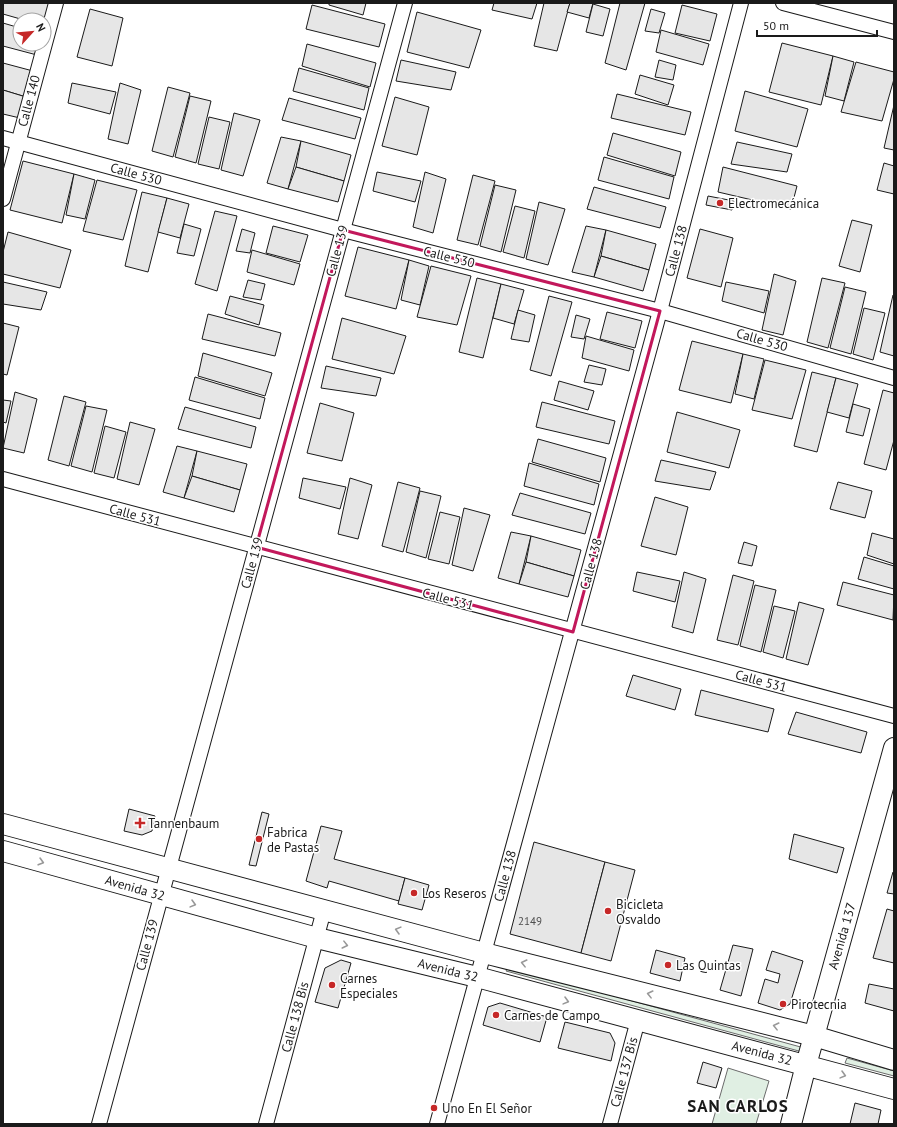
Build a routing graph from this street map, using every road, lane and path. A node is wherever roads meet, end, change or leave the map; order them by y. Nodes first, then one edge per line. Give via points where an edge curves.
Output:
1 (56, 3) edge
2 (405, 3) edge
3 (741, 3) edge
4 (783, 3) edge
5 (894, 32) edge
6 (3, 138) edge
7 (18, 142) junction
8 (3, 199) edge
9 (343, 230) junction
10 (660, 311) junction
11 (894, 378) edge
12 (3, 479) edge
13 (256, 547) junction
14 (573, 632) junction
15 (894, 716) edge
16 (894, 748) edge
17 (3, 824) edge
18 (3, 851) edge
19 (167, 868) junction
20 (161, 895) junction
21 (324, 910) junction
22 (317, 938) junction
23 (484, 953) junction
24 (477, 977) junction
25 (638, 1020) junction
26 (814, 1036) junction
27 (894, 1060) edge
28 (806, 1065) junction
29 (894, 1089) edge
30 (99, 1124) edge
31 (266, 1124) edge
32 (437, 1124) edge
33 (610, 1124) edge
34 (791, 1124) edge

1 - 7 street, Calle 140
2 - 9 street, Calle 139
3 - 10 street, Calle 138
4 - 5 street
6 - 7 street, Calle 530
7 - 8 street, Calle 140
7 - 9 street, Calle 530
9 - 10 street, Calle 530
9 - 13 street, Calle 139
10 - 11 street, Calle 530
10 - 14 street, Calle 138
12 - 13 street, Calle 531
13 - 14 street, Calle 531
13 - 19 street, Calle 139
14 - 15 street, Calle 531
14 - 23 street, Calle 138
16 - 26 main road, Avenida 137
17 - 19 main road, Avenida 32
18 -> 20 main road, Avenida 32
19 - 20 street, Calle 139
19 - 21 main road, Avenida 32
20 -> 22 main road, Avenida 32
20 - 30 street, Calle 139
21 - 22 street, Calle 138 Bis
23 -> 21 main road, Avenida 32
22 -> 24 main road, Avenida 32
22 - 31 street, Calle 138 Bis
23 - 24 street, Calle 138
26 -> 23 main road, Avenida 32
24 -> 25 main road, Avenida 32
24 - 32 street, Calle 138
25 - 28 main road, Avenida 32
25 - 33 street, Calle 137 Bis
26 - 27 main road, Avenida 32
26 - 28 main road, Avenida 137
28 -> 29 main road, Avenida 32
28 - 34 main road, Avenida 137

